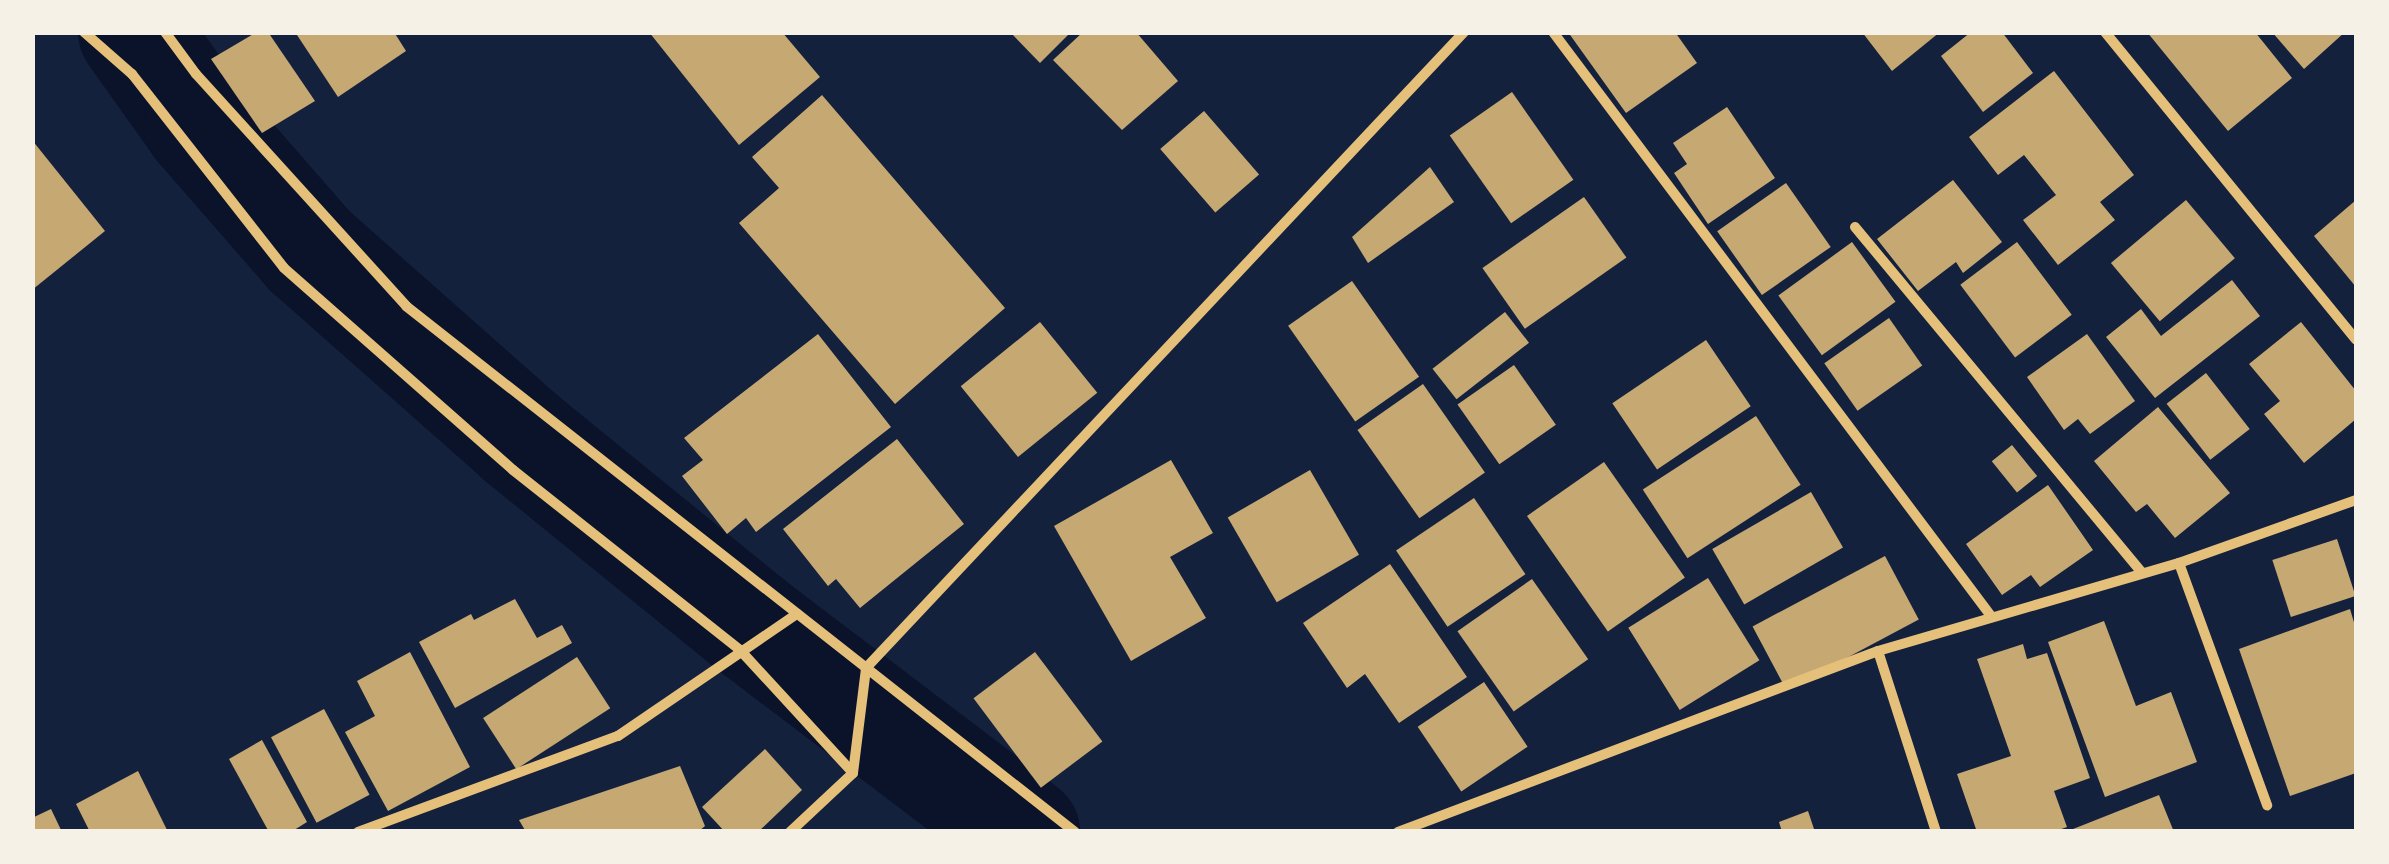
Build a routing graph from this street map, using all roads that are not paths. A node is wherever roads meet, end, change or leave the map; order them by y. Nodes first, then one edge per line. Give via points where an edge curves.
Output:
1 (84, 32) edge
2 (165, 32) edge
3 (1464, 32) edge
4 (1553, 32) edge
5 (2105, 32) edge
6 (1855, 227) dead end
7 (2356, 340) edge
8 (2356, 500) edge
9 (2179, 563) junction
10 (2142, 573) junction
11 (797, 614) junction
12 (1991, 616) junction
13 (740, 650) junction
14 (1878, 650) junction
15 (866, 668) junction
16 (853, 774) junction
17 (2266, 805) dead end
18 (358, 832) edge
19 (790, 832) edge
20 (1075, 832) edge
21 (1398, 832) edge
22 (1936, 832) edge

1 - 13 street via 132,74 284,268 513,470
2 - 11 street via 406,306
3 - 15 street
4 - 12 street
5 - 7 street
6 - 10 street
8 - 9 street
9 - 10 street
9 - 17 street
10 - 12 street
11 - 13 street
11 - 15 street
12 - 14 street
13 - 16 street
13 - 18 street via 618,736
14 - 21 street
14 - 22 street
15 - 16 street
15 - 20 street
16 - 19 street

